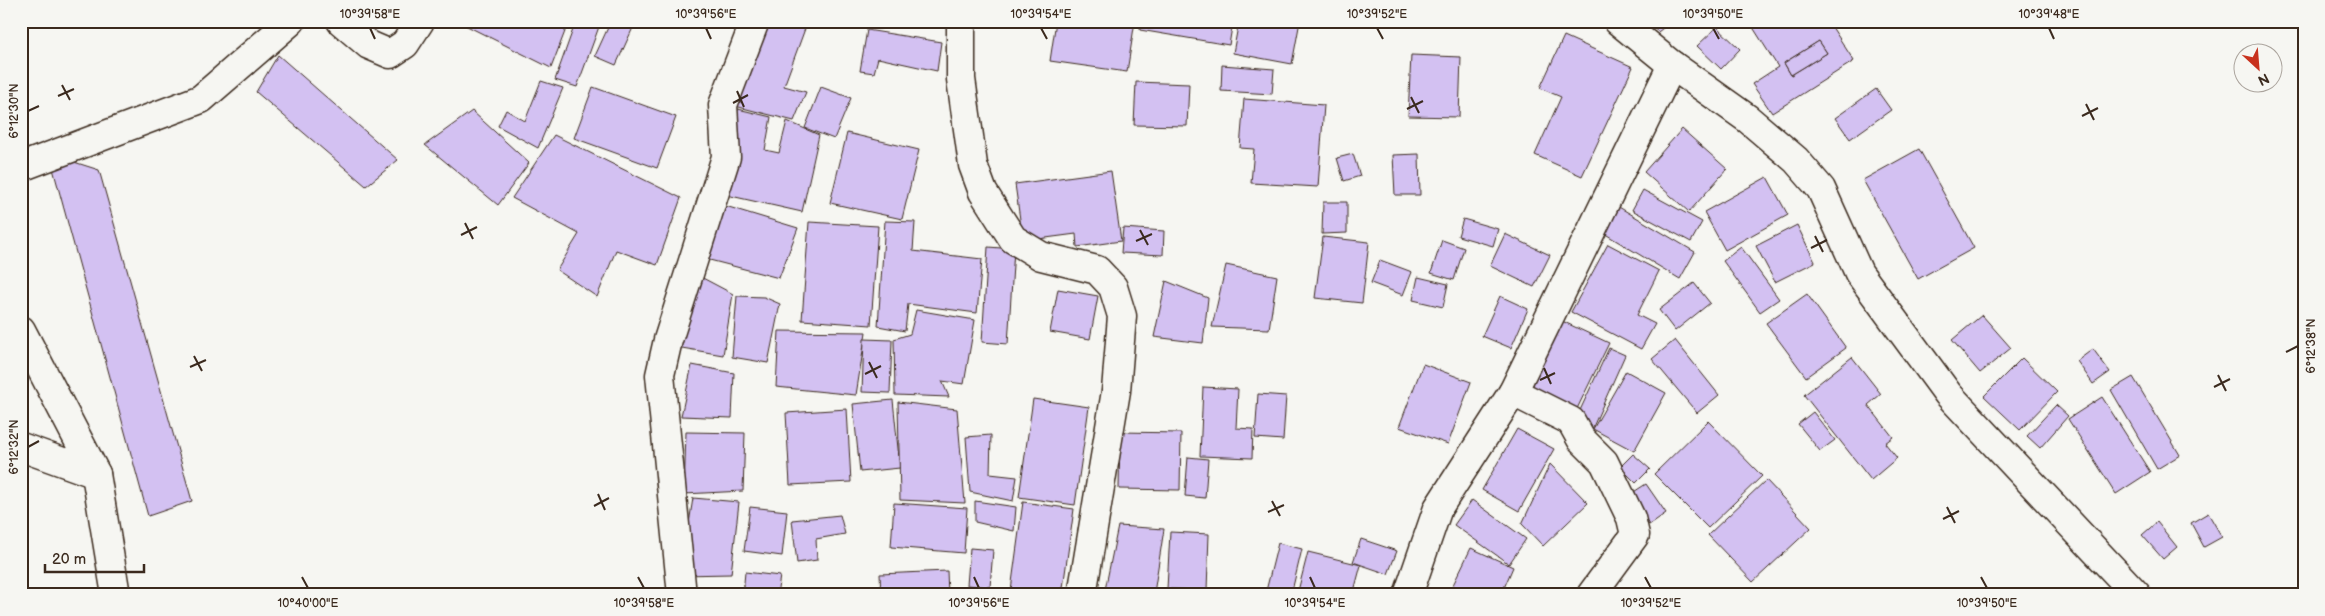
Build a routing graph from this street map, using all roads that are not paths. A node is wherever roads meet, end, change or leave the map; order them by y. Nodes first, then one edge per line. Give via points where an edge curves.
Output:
1 (291, 21) edge
2 (341, 21) edge
3 (420, 21) edge
4 (755, 21) edge
5 (961, 21) edge
6 (1618, 21) edge
7 (1672, 65) junction
8 (21, 167) edge
9 (21, 330) edge
10 (1513, 392) junction
11 (21, 447) edge
12 (96, 474) junction
13 (116, 595) edge
14 (682, 595) edge
15 (1082, 595) edge
16 (1408, 595) edge
17 (1590, 595) edge
18 (2137, 595) edge

1 - 8 street via 201,99
2 - 3 street via 369,45 390,54 405,44
4 - 14 street via 723,105 726,157 660,375
5 - 15 street via 961,79 973,165 982,192 1013,239 1041,256 1097,270 1113,287 1122,316 1116,391
6 - 7 street
7 - 10 street
7 - 18 street via 1748,119 1796,160 1821,189 1859,273 1948,394
9 - 12 street
10 - 16 street via 1438,508
10 - 17 street via 1570,421 1580,439 1604,462 1632,518 1635,535
11 - 12 street
12 - 13 street

